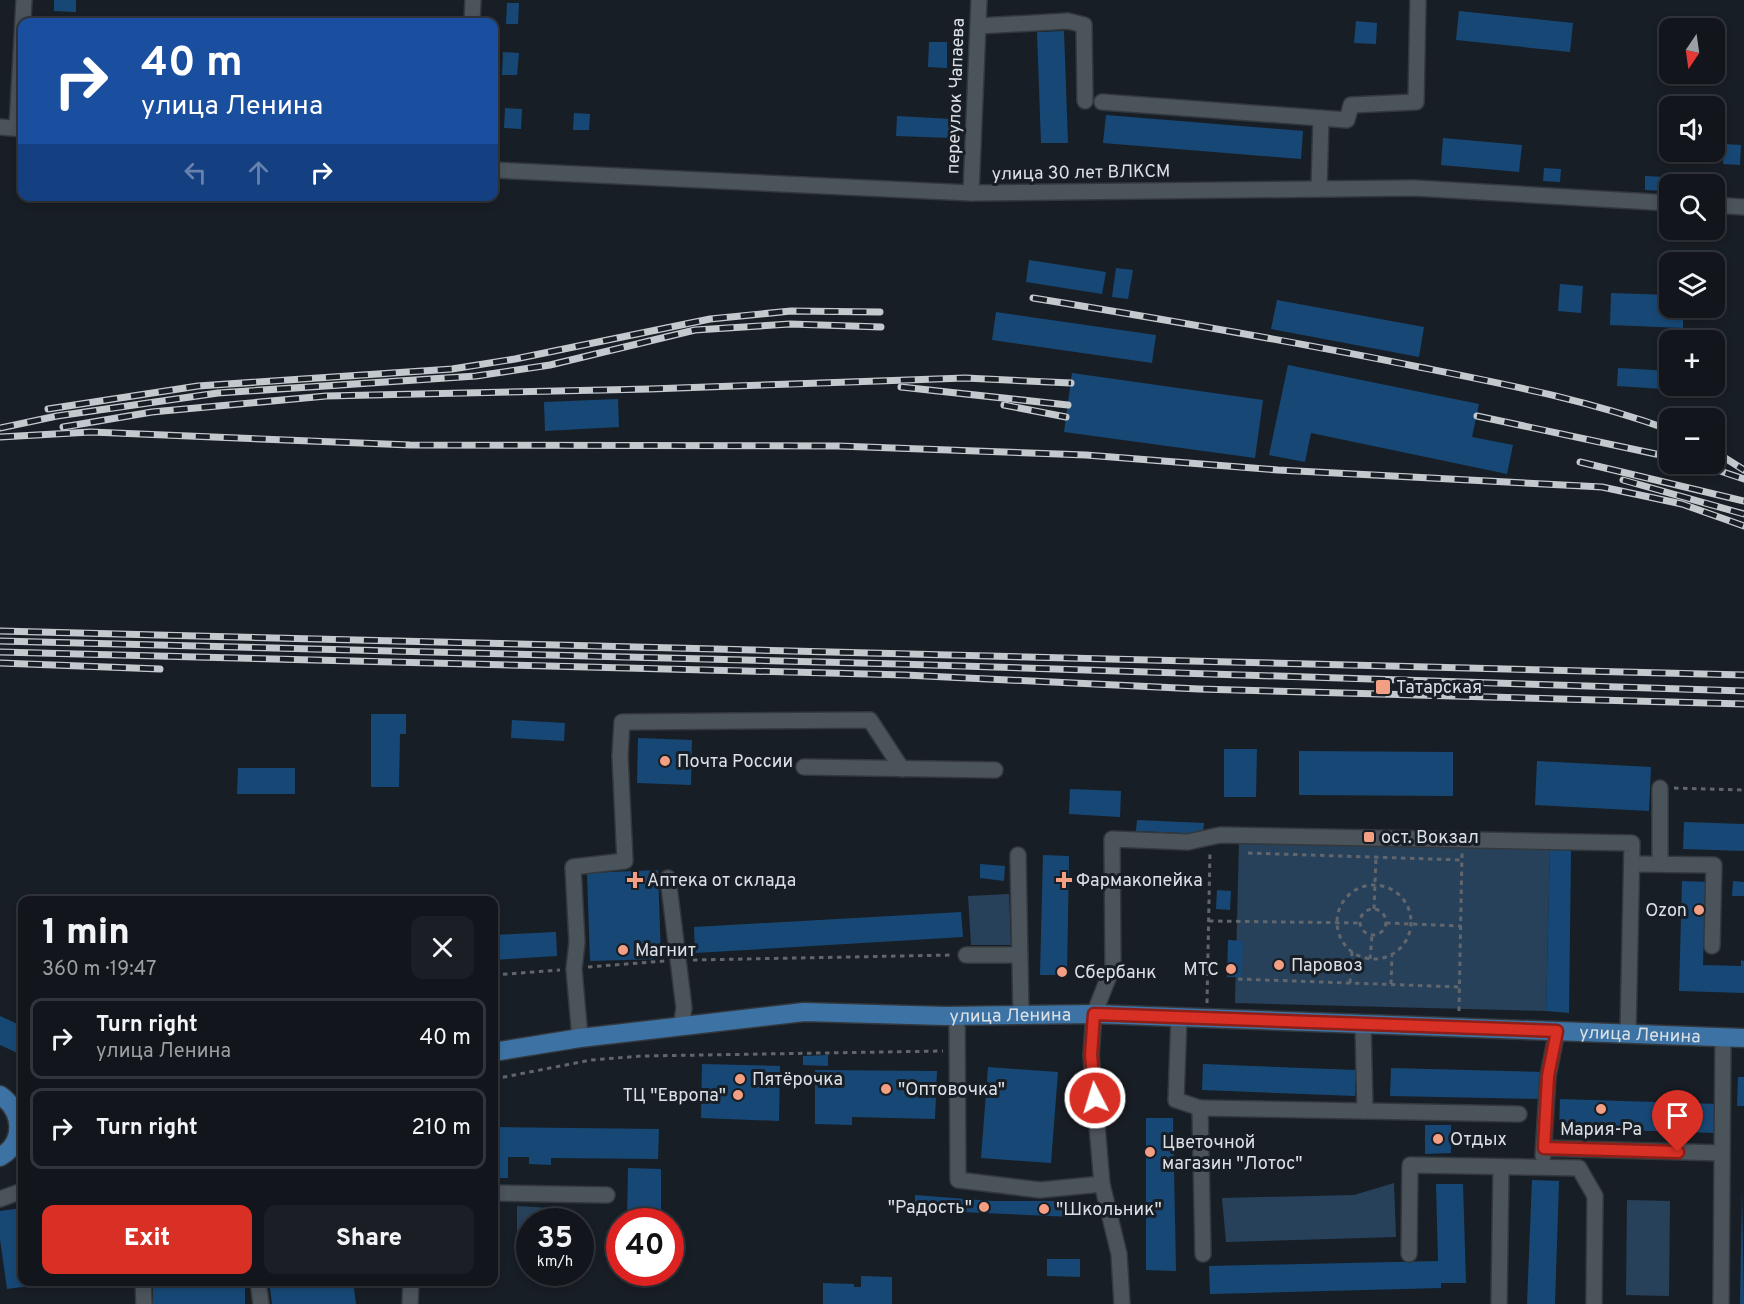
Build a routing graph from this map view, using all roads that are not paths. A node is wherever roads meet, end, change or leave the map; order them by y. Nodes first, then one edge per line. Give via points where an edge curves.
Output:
1 (24, 0) edge
2 (473, 0) edge
3 (979, 0) edge
4 (1418, 0) edge
5 (23, 18) edge
6 (472, 18) edge
7 (978, 26) junction
8 (1085, 101) dead end
9 (1102, 102) dead end
10 (1321, 118) junction
11 (0, 127) edge
12 (18, 129) edge
13 (498, 170) edge
14 (1319, 189) junction
15 (971, 193) junction
16 (1659, 202) edge
17 (1725, 206) edge
18 (1744, 207) edge
19 (804, 766) dead end
20 (902, 769) junction
21 (995, 770) dead end
22 (1660, 788) road end
23 (1018, 855) dead end
24 (1632, 864) junction
25 (1660, 864) junction
26 (668, 878) dead end
27 (1712, 946) dead end
28 (966, 955) road end
29 (1020, 955) junction
30 (1094, 1014) junction
31 (1021, 1015) junction
32 (957, 1016) junction
33 (1179, 1017) junction
34 (1363, 1024) junction
35 (681, 1026) junction
36 (1557, 1031) junction
37 (1628, 1034) junction
38 (580, 1038) junction
39 (1723, 1038) junction
40 (1744, 1038) edge
41 (498, 1051) edge
42 (10, 1100) edge
43 (1200, 1108) junction
44 (1365, 1111) junction
45 (1519, 1114) dead end
46 (18, 1118) edge
47 (18, 1134) edge
48 (1544, 1148) junction
49 (14, 1151) edge
50 (1722, 1153) junction
51 (1501, 1168) junction
52 (1543, 1168) junction
53 (1102, 1184) junction
54 (18, 1192) edge
55 (498, 1193) edge
56 (607, 1196) dead end
57 (0, 1199) edge
58 (1203, 1254) dead end
59 (1409, 1254) dead end
60 (143, 1286) edge
61 (259, 1286) edge
62 (411, 1286) edge
63 (144, 1304) edge
64 (261, 1304) edge
65 (410, 1304) edge
66 (1122, 1304) edge
67 (1499, 1304) edge
68 (1594, 1304) edge
69 (1721, 1304) edge

1 - 5 street
2 - 6 street
3 - 7 street, переулок Чапаева
4 - 10 street via 1416,102 1351,105 1347,120
7 - 8 street via 1068,21 1084,25
7 - 15 street, переулок Чапаева
9 - 10 street
10 - 14 street
11 - 12 street
13 - 15 street, улица 30 лет ВЛКСМ
14 - 15 street, улица 30 лет ВЛКСМ
14 - 16 street, улица 30 лет ВЛКСМ via 1414,188
17 - 18 street
19 - 20 street
20 - 21 street
20 - 38 street via 870,720 622,722 626,861 573,867 577,942 574,969
22 - 25 street
23 - 29 street
24 - 25 street
24 - 30 street via 1632,843 1221,835 1188,842 1112,839 1113,966
24 - 37 street
25 - 27 street via 1714,865
26 - 35 street via 684,1008
28 - 29 street
29 - 31 street
30 - 31 main road, улица Ленина
30 - 33 main road, улица Ленина
30 - 53 street via 1091,1055
31 - 32 main road, улица Ленина
32 - 35 main road, улица Ленина via 804,1012
32 - 53 street via 958,1180 1040,1190
33 - 34 main road, улица Ленина
33 - 43 street via 1176,1100
34 - 36 main road, улица Ленина
34 - 44 street
35 - 38 main road, улица Ленина
36 - 37 main road, улица Ленина
36 - 48 street via 1548,1076
37 - 39 main road, улица Ленина
38 - 41 main road, улица Ленина
39 - 40 main road, улица Ленина
39 - 50 street
42 - 46 main road
43 - 44 street
43 - 58 street
44 - 45 street
47 - 49 main road
48 - 50 street
48 - 52 street
50 - 69 street
51 - 52 street
51 - 59 street via 1410,1166
51 - 67 street
52 - 68 street via 1579,1168 1595,1196
53 - 66 street via 1119,1254
54 - 57 street
55 - 56 street
60 - 63 street
61 - 64 street
62 - 65 street

